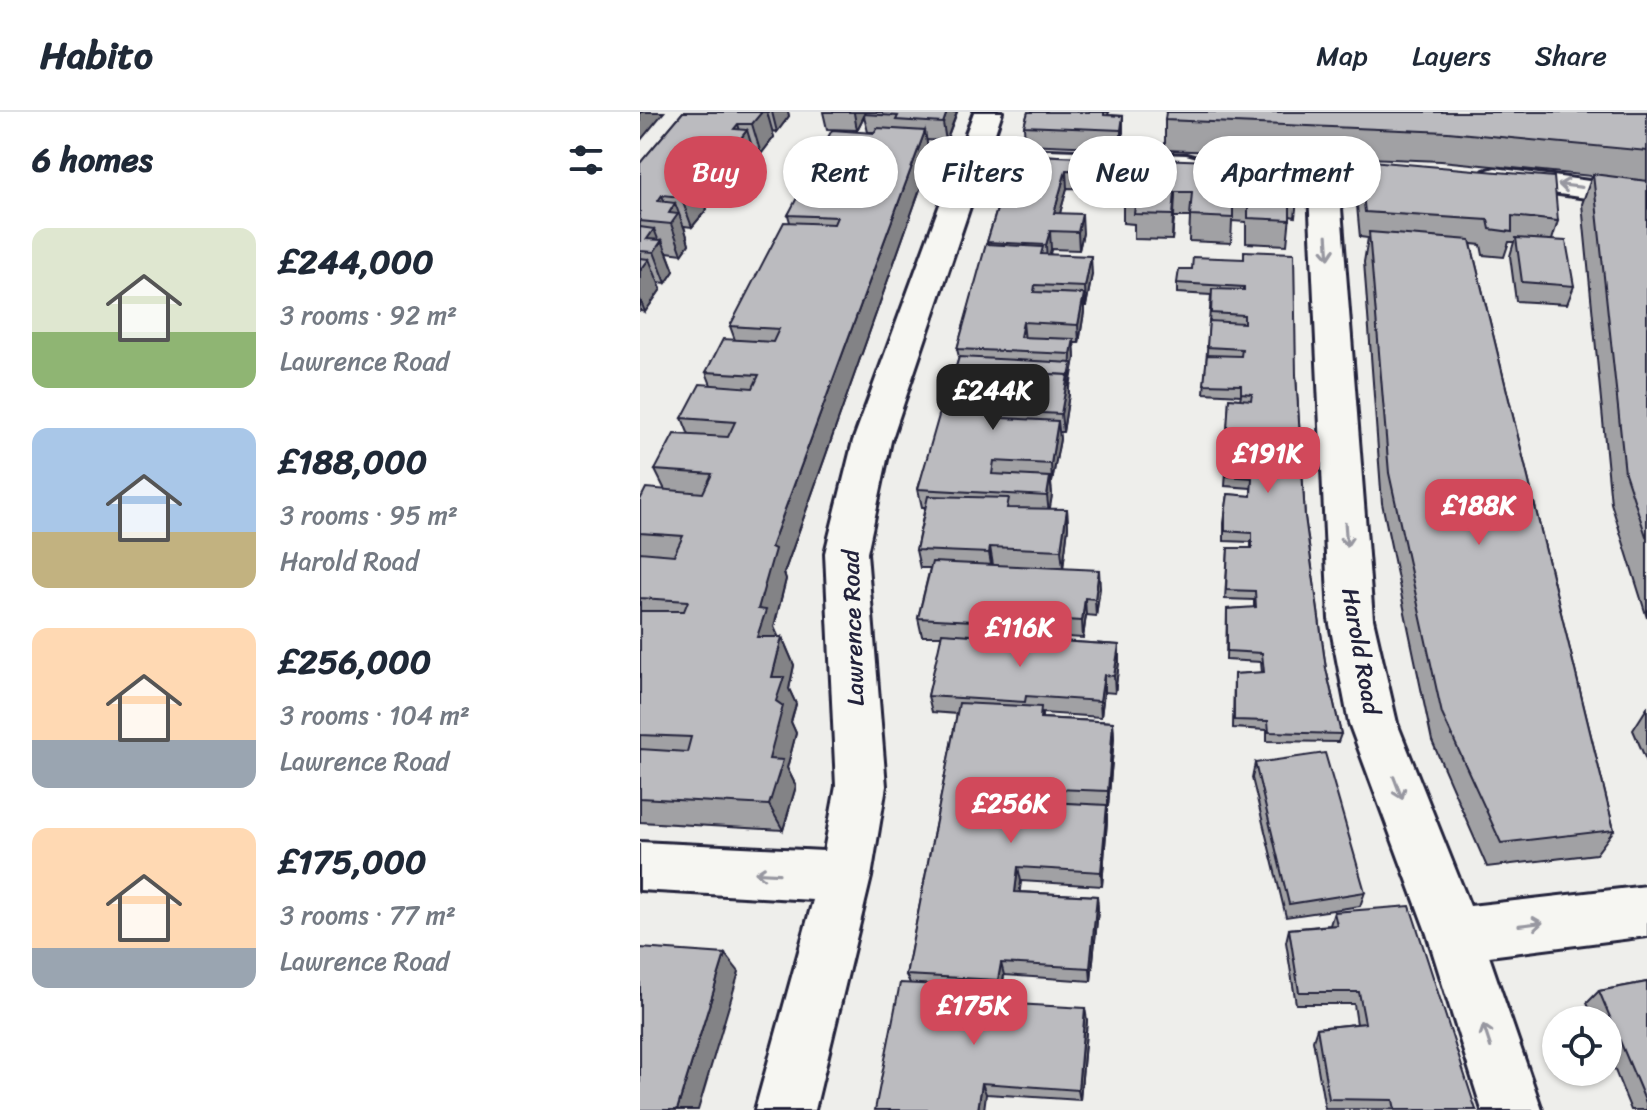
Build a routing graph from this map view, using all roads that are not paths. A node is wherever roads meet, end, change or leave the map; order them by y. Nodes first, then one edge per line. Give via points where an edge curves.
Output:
1 (988, 112) edge
2 (980, 136) edge
3 (1052, 159) edge
4 (1193, 164) edge
5 (1470, 174) edge
6 (1647, 198) edge
7 (955, 208) edge
8 (1325, 208) edge
9 (640, 866) edge
10 (845, 877) junction
11 (1647, 911) edge
12 (1454, 934) junction
13 (785, 1110) edge
14 (1512, 1110) edge

1 - 2 street, Lawrence Road
3 - 4 street
6 -> 5 street
7 - 10 street, Lawrence Road via 872,441 846,553 861,786
8 -> 12 street, Harold Road via 1351,619 1373,723
10 -> 9 street
10 - 13 street, Lawrence Road
12 -> 11 street
14 -> 12 street, Harold Road

